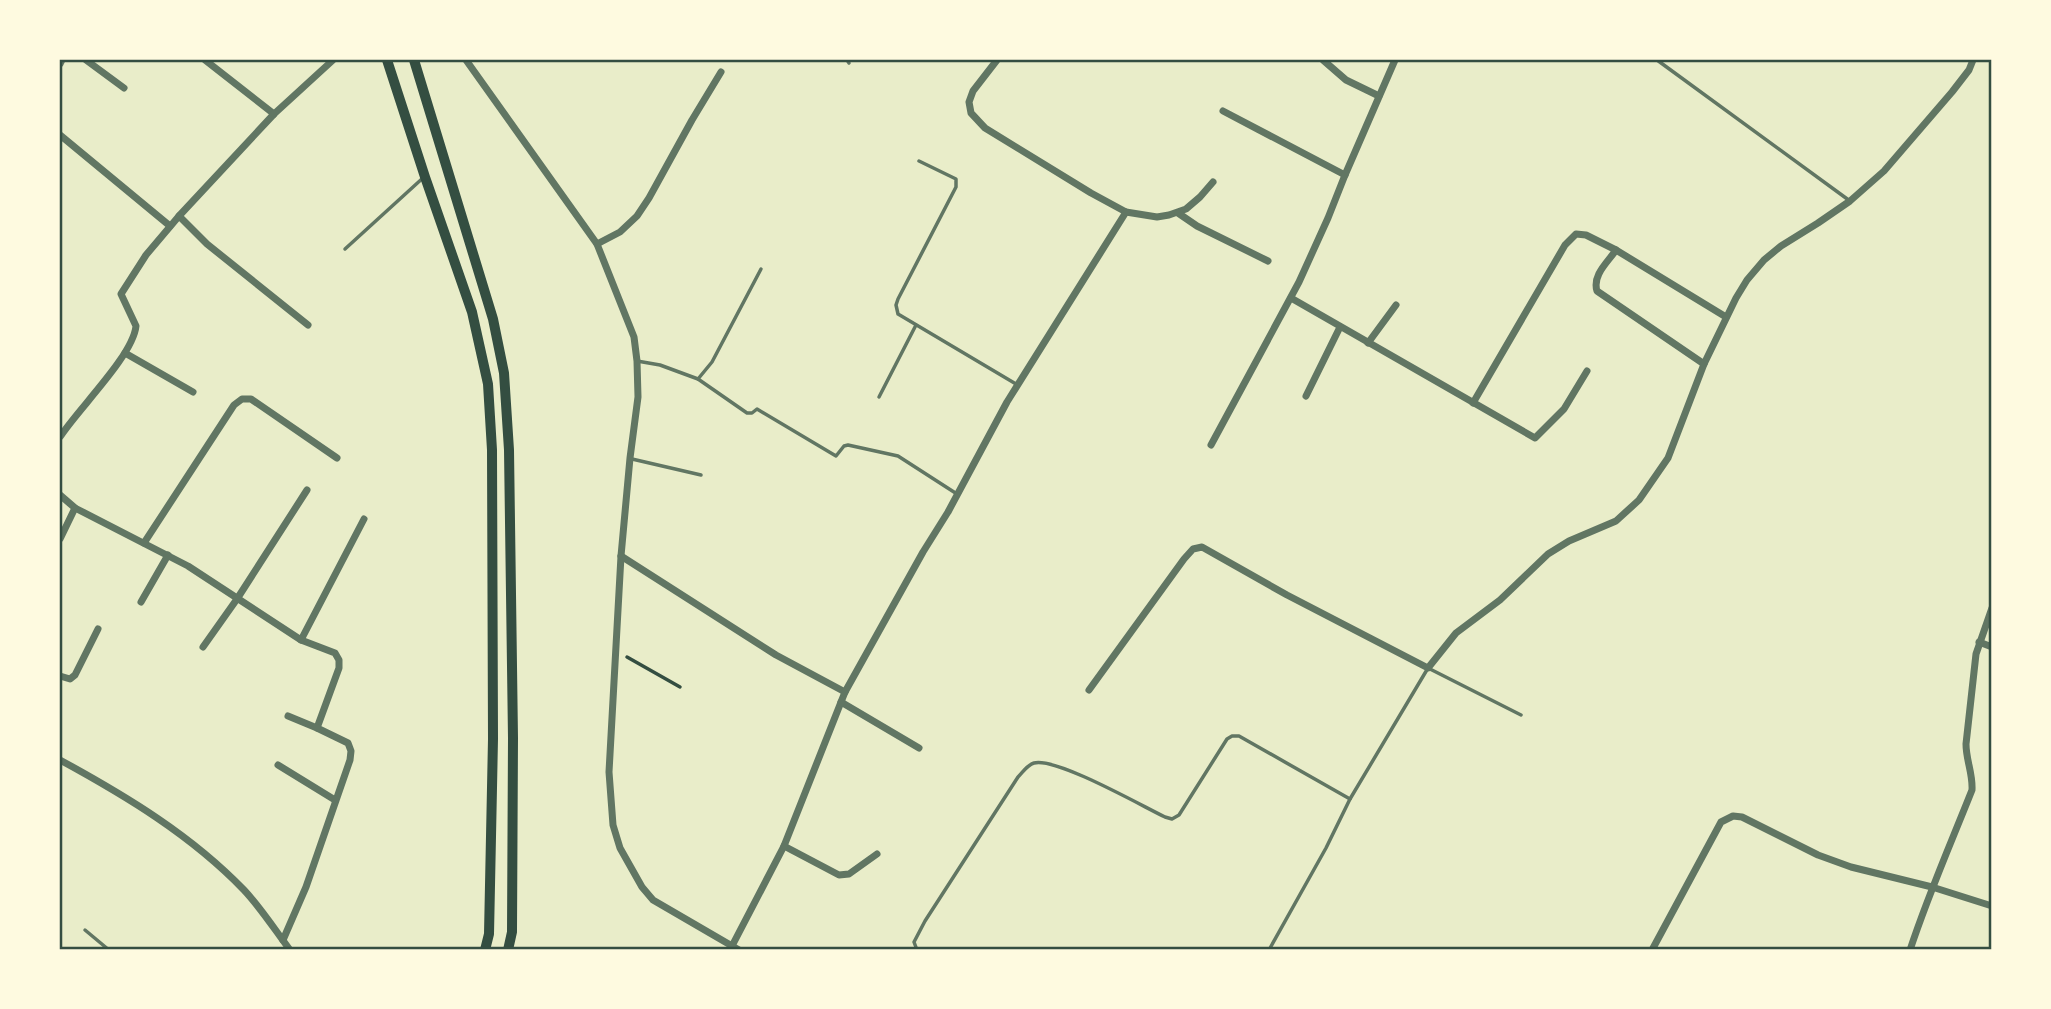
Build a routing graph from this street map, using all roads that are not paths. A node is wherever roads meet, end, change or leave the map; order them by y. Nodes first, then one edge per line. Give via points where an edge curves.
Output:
1 (62, 60) edge
2 (86, 60) edge
3 (205, 60) edge
4 (333, 60) edge
5 (387, 60) edge
6 (414, 60) edge
7 (466, 60) edge
8 (997, 60) edge
9 (1324, 60) edge
10 (1395, 60) edge
11 (1657, 60) edge
12 (1973, 60) edge
13 (60, 64) edge
14 (721, 72) dead end
15 (124, 89) dead end
16 (1379, 96) junction
17 (1223, 111) dead end
18 (274, 114) junction
19 (60, 135) edge
20 (919, 160) dead end
21 (1345, 175) junction
22 (425, 177) junction
23 (1213, 182) dead end
24 (1850, 201) junction
25 (1126, 212) junction
26 (1178, 213) junction
27 (179, 216) junction
28 (170, 226) junction
29 (597, 244) junction
30 (345, 249) dead end
31 (1616, 250) junction
32 (1268, 261) dead end
33 (761, 269) dead end
34 (1291, 298) junction
35 (1396, 305) dead end
36 (1726, 317) junction
37 (916, 325) junction
38 (308, 326) dead end
39 (1340, 327) junction
40 (1368, 343) junction
41 (125, 353) junction
42 (638, 361) junction
43 (1704, 364) junction
44 (1587, 371) dead end
45 (698, 379) junction
46 (1018, 385) junction
47 (193, 392) dead end
48 (1306, 396) dead end
49 (879, 397) dead end
50 (1473, 403) junction
51 (60, 434) edge
52 (1212, 445) dead end
53 (492, 450) junction
54 (509, 450) junction
55 (337, 458) dead end
56 (630, 458) junction
57 (701, 475) dead end
58 (307, 490) dead end
59 (957, 494) junction
60 (60, 495) edge
61 (75, 508) junction
62 (364, 519) dead end
63 (60, 539) edge
64 (144, 542) junction
65 (168, 555) junction
66 (621, 556) junction
67 (237, 599) junction
68 (141, 602) dead end
69 (1992, 608) edge
70 (98, 629) dead end
71 (301, 640) junction
72 (1979, 642) junction
73 (203, 647) dead end
74 (1992, 647) edge
75 (1428, 668) junction
76 (60, 676) edge
77 (1089, 690) dead end
78 (845, 692) junction
79 (841, 702) junction
80 (1521, 715) dead end
81 (288, 716) dead end
82 (317, 728) junction
83 (513, 738) junction
84 (493, 739) junction
85 (919, 748) dead end
86 (60, 760) edge
87 (278, 765) dead end
88 (1350, 799) junction
89 (335, 800) junction
90 (784, 846) junction
91 (877, 854) dead end
92 (1932, 887) junction
93 (1992, 906) edge
94 (85, 930) dead end
95 (283, 940) junction
96 (735, 948) edge
97 (109, 950) edge
98 (290, 950) edge
99 (485, 950) edge
100 (508, 950) edge
101 (917, 950) edge
102 (1269, 950) edge
103 (1652, 950) edge
104 (1910, 950) edge

1 - 13 street
2 - 15 street
3 - 18 street
4 - 18 street
5 - 22 main road
6 - 54 main road via 493,319 504,373
7 - 29 street
8 - 25 street via 971,96 976,120
9 - 16 street via 1346,80
10 - 16 street
11 - 24 lane
12 - 24 street via 1909,144
14 - 29 street via 649,198 620,232
16 - 21 street
17 - 21 street
18 - 27 street
19 - 28 street
20 - 37 lane via 956,179 956,187 896,305 898,314
21 - 34 street
22 - 30 lane
22 - 53 main road via 472,312 488,384
23 - 26 street
24 - 36 street via 1764,260
25 - 26 street via 1157,217
25 - 46 street
26 - 32 street
27 - 28 street
27 - 38 street
28 - 41 street via 121,294 136,326
29 - 42 street via 630,322
31 - 36 street
31 - 43 street via 1595,279 1599,294
31 - 50 street via 1576,234 1565,245
33 - 45 lane via 712,362
34 - 39 street
34 - 52 street
35 - 40 street
36 - 43 street
37 - 46 lane
37 - 49 lane
39 - 40 street
39 - 48 street
40 - 50 street
41 - 47 street
41 - 51 street
42 - 45 lane
42 - 56 street
43 - 75 street via 1668,458 1639,500 1616,521 1548,554 1500,600 1456,633
44 - 50 street via 1564,409 1535,438
45 - 59 lane via 747,413 757,409 836,456 848,445 898,456
46 - 59 street
53 - 54 main road
53 - 84 main road
54 - 83 main road
55 - 64 street via 251,399 242,399
56 - 57 lane
56 - 66 street
58 - 67 street
59 - 78 street
60 - 61 street
61 - 63 street
61 - 64 street
62 - 71 street
64 - 65 street
65 - 67 street
65 - 68 street
66 - 78 street via 776,655
66 - 96 street via 609,772 613,825 620,848 653,900
67 - 71 street
67 - 73 street
69 - 72 street
70 - 76 street via 75,675 70,679
71 - 82 street via 335,653 340,660
72 - 74 street
72 - 92 street via 1966,744 1972,790
75 - 77 street via 1202,547 1184,559
75 - 80 lane
75 - 88 lane
78 - 79 street
79 - 85 street
79 - 90 street
81 - 82 street
82 - 89 street via 348,743 351,751
83 - 84 main road
83 - 100 main road via 512,932
84 - 99 main road
86 - 95 street via 124,795 207,856 246,892
87 - 89 street
88 - 101 lane via 1239,736 1227,738 1179,815 1172,818 1056,766 1033,763 1018,777 925,921 914,942
88 - 102 lane
89 - 95 street
90 - 91 street via 839,875 849,874
90 - 96 street
92 - 93 street
92 - 103 street via 1851,867 1733,816 1721,822
92 - 104 street
94 - 97 lane
95 - 98 street

